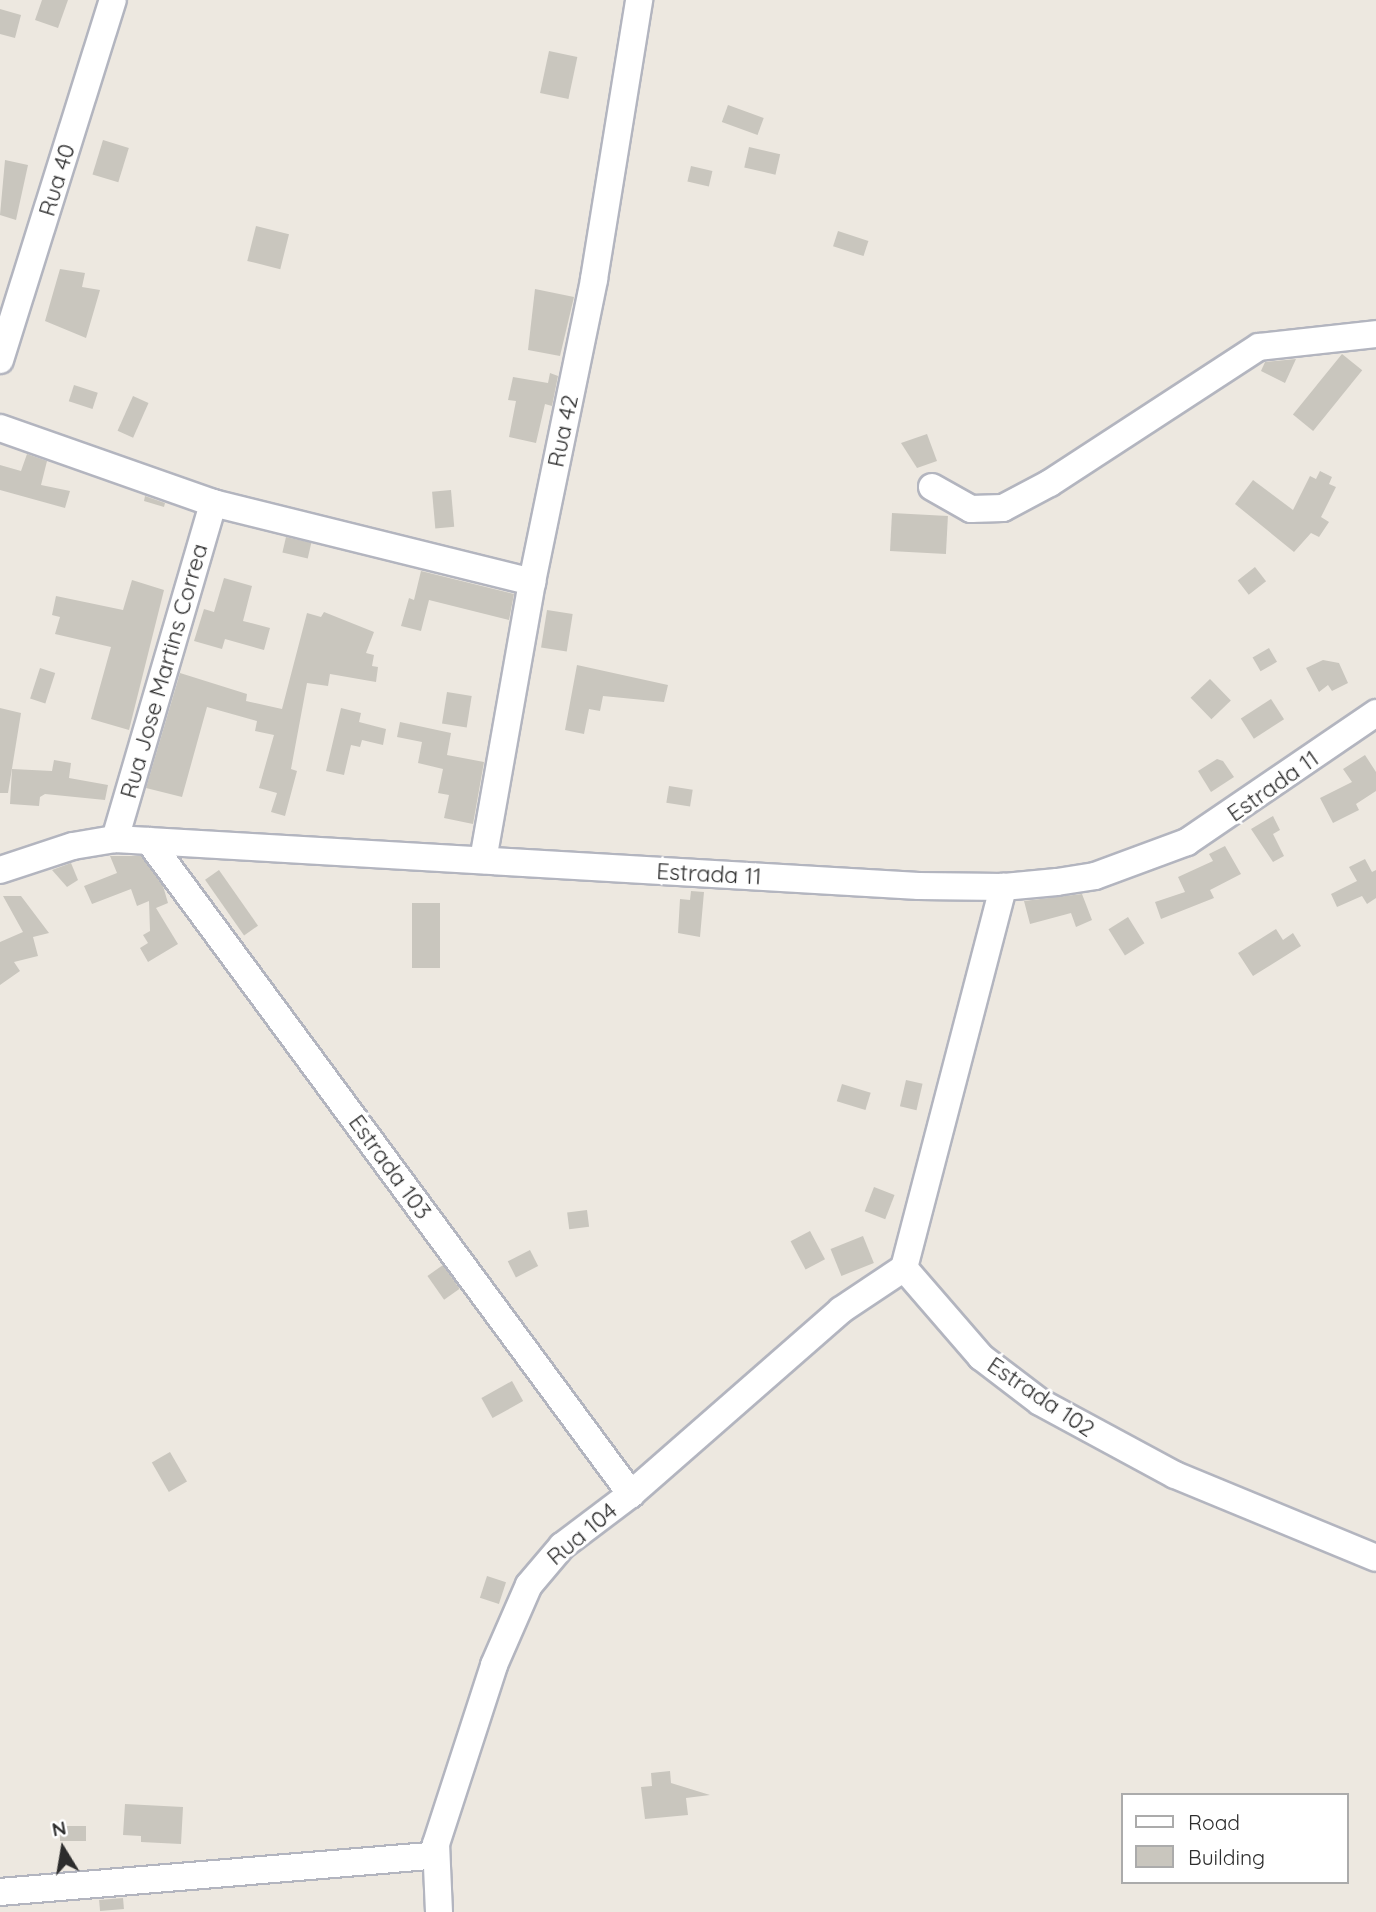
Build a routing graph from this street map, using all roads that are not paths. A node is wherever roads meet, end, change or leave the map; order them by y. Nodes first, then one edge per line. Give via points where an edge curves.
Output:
1 (113, 0) edge
2 (639, 0) edge
3 (1376, 334) edge
4 (0, 360) edge
5 (0, 428) edge
6 (932, 487) dead end
7 (213, 503) junction
8 (532, 582) junction
9 (1376, 713) edge
10 (115, 839) junction
11 (149, 841) junction
12 (483, 860) junction
13 (0, 870) edge
14 (1003, 887) junction
15 (904, 1268) junction
16 (631, 1494) junction
17 (1376, 1558) edge
18 (433, 1856) junction
19 (0, 1892) edge
20 (439, 1912) edge

1 - 4 street, Rua 40
2 - 8 street, Rua 42 via 594,279
3 - 6 street via 1259,347 1050,483 1003,508 971,509
5 - 7 street
7 - 8 street
7 - 10 street, Rua Jose Martins Correa
8 - 12 street, Rua 42
9 - 14 street, Estrada 11 via 1238,811 1157,857 1095,876
10 - 11 street, Estrada 11
10 - 13 street, Estrada 11 via 51,852
11 - 12 street, Estrada 11
11 - 16 street, Estrada 103
12 - 14 street, Estrada 11
14 - 15 street
15 - 16 street, Rua 104 via 841,1310
15 - 17 street, Estrada 102 via 981,1357 1040,1402 1175,1475
16 - 18 street, Rua 104 via 562,1546 529,1585 481,1701
18 - 19 street
18 - 20 street, Rua 104

